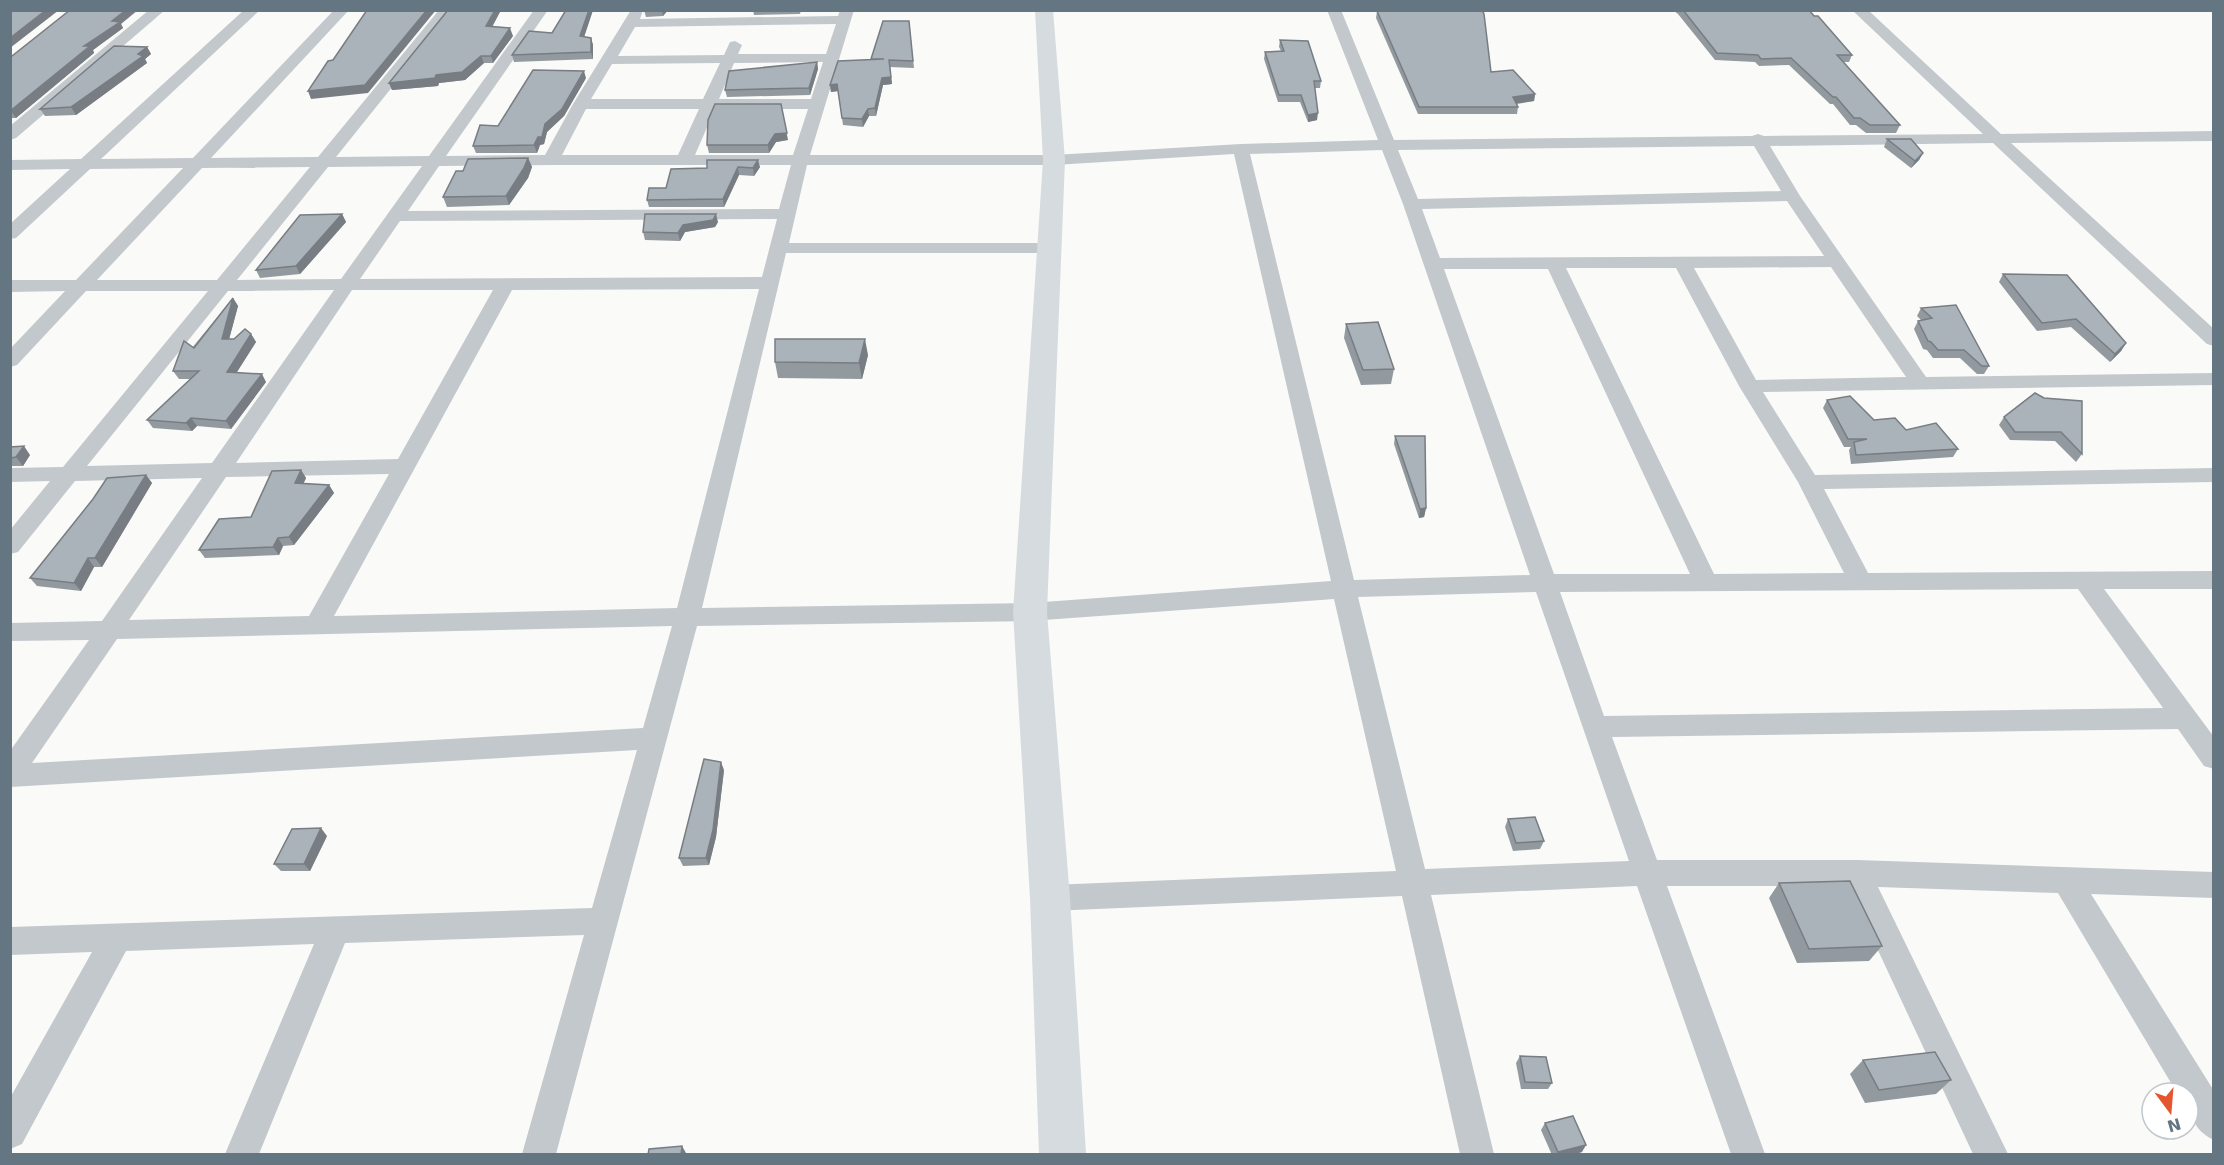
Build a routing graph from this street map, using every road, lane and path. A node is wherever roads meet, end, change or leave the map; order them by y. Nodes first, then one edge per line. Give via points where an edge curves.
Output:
1 (158, 10) edge
2 (253, 10) edge
3 (342, 10) edge
4 (447, 10) edge
5 (541, 10) edge
6 (1044, 10) edge
7 (1334, 10) edge
8 (1859, 10) edge
9 (845, 15) edge
10 (633, 17) edge
11 (744, 23) junction
12 (730, 58) junction
13 (831, 58) junction
14 (607, 60) junction
15 (581, 104) junction
16 (818, 104) junction
17 (709, 105) junction
18 (10, 135) edge
19 (2214, 136) edge
20 (1758, 139) junction
21 (1997, 139) junction
22 (1389, 145) junction
23 (1240, 149) junction
24 (551, 160) junction
25 (800, 160) junction
26 (1054, 160) junction
27 (684, 161) junction
28 (323, 162) junction
29 (435, 162) junction
30 (200, 163) junction
31 (85, 164) junction
32 (10, 165) edge
33 (1792, 196) junction
34 (1412, 204) junction
35 (786, 214) junction
36 (397, 216) junction
37 (10, 234) edge
38 (778, 248) junction
39 (1050, 248) junction
40 (1836, 261) junction
41 (1682, 262) junction
42 (1554, 263) junction
43 (1433, 264) junction
44 (348, 283) junction
45 (769, 283) junction
46 (225, 284) junction
47 (506, 284) junction
48 (10, 286) edge
49 (81, 286) junction
50 (2214, 340) edge
51 (10, 361) edge
52 (2214, 379) edge
53 (1921, 384) junction
54 (1749, 386) junction
55 (404, 466) junction
56 (220, 469) junction
57 (68, 474) junction
58 (10, 475) edge
59 (2214, 475) edge
60 (1809, 482) junction
61 (10, 546) edge
62 (2084, 579) junction
63 (2214, 580) edge
64 (1546, 582) junction
65 (1706, 582) junction
66 (1861, 582) junction
67 (1346, 589) junction
68 (1030, 612) junction
69 (687, 617) junction
70 (316, 625) junction
71 (109, 630) junction
72 (10, 632) edge
73 (2184, 718) junction
74 (1595, 727) junction
75 (653, 738) junction
76 (2214, 758) edge
77 (10, 775) edge
78 (1648, 873) junction
79 (1857, 873) junction
80 (2066, 880) junction
81 (1413, 881) junction
82 (2214, 885) edge
83 (1050, 898) junction
84 (603, 921) junction
85 (335, 931) junction
86 (116, 939) junction
87 (10, 941) edge
88 (2214, 1123) edge
89 (10, 1132) edge
90 (242, 1155) edge
91 (539, 1155) edge
92 (1063, 1155) edge
93 (1477, 1155) edge
94 (1748, 1155) edge
95 (1991, 1155) edge

1 - 18 street
2 - 31 street
3 - 30 street
4 - 28 street
5 - 29 street
6 - 26 main road
7 - 22 street
8 - 21 street
9 - 11 street
9 - 13 street
10 - 11 street
10 - 14 street
11 - 12 street
12 - 13 street
12 - 14 street
12 - 17 street
13 - 16 street
14 - 15 street
15 - 17 street
15 - 24 street
16 - 17 street
16 - 25 street
17 - 27 street
19 - 21 street
20 - 21 street
20 - 22 street
20 - 33 street
21 - 50 street
22 - 23 street
22 - 34 street
23 - 26 street
23 - 67 street
24 - 27 street
24 - 29 street
25 - 26 street
25 - 27 street
25 - 35 street
26 - 39 main road
28 - 29 street
28 - 30 street
28 - 46 street
29 - 36 street
30 - 31 street
30 - 49 street
31 - 32 street
31 - 37 street
33 - 34 street
33 - 40 street
34 - 43 street
35 - 36 street
35 - 38 street
36 - 44 street
38 - 39 street
38 - 45 street
39 - 68 main road
40 - 41 street
40 - 53 street
41 - 42 street
41 - 54 street
42 - 43 street
42 - 65 street
43 - 64 street
44 - 46 street
44 - 47 street
44 - 56 street
45 - 47 street
45 - 69 street
46 - 49 street
46 - 57 street
47 - 55 street
48 - 49 street
49 - 51 street
52 - 53 street
53 - 54 street
54 - 60 street
55 - 56 street
55 - 70 street
56 - 57 street
56 - 71 street
57 - 58 street
57 - 61 street
59 - 60 street
60 - 66 street
62 - 63 street
62 - 66 street
62 - 73 street
64 - 65 street
64 - 67 street
64 - 74 street
65 - 66 street
67 - 68 street
67 - 81 street
68 - 69 street
68 - 83 main road
69 - 70 street
69 - 75 street
70 - 71 street
71 - 72 street
71 - 77 street
73 - 74 street
73 - 76 street
74 - 78 street
75 - 77 street
75 - 84 street
78 - 79 street
78 - 81 street
78 - 94 street
79 - 80 street
79 - 95 street
80 - 82 street
80 - 88 street
81 - 83 street
81 - 93 street
83 - 92 main road
84 - 85 street
84 - 91 street
85 - 86 street
85 - 90 street
86 - 87 street
86 - 89 street

